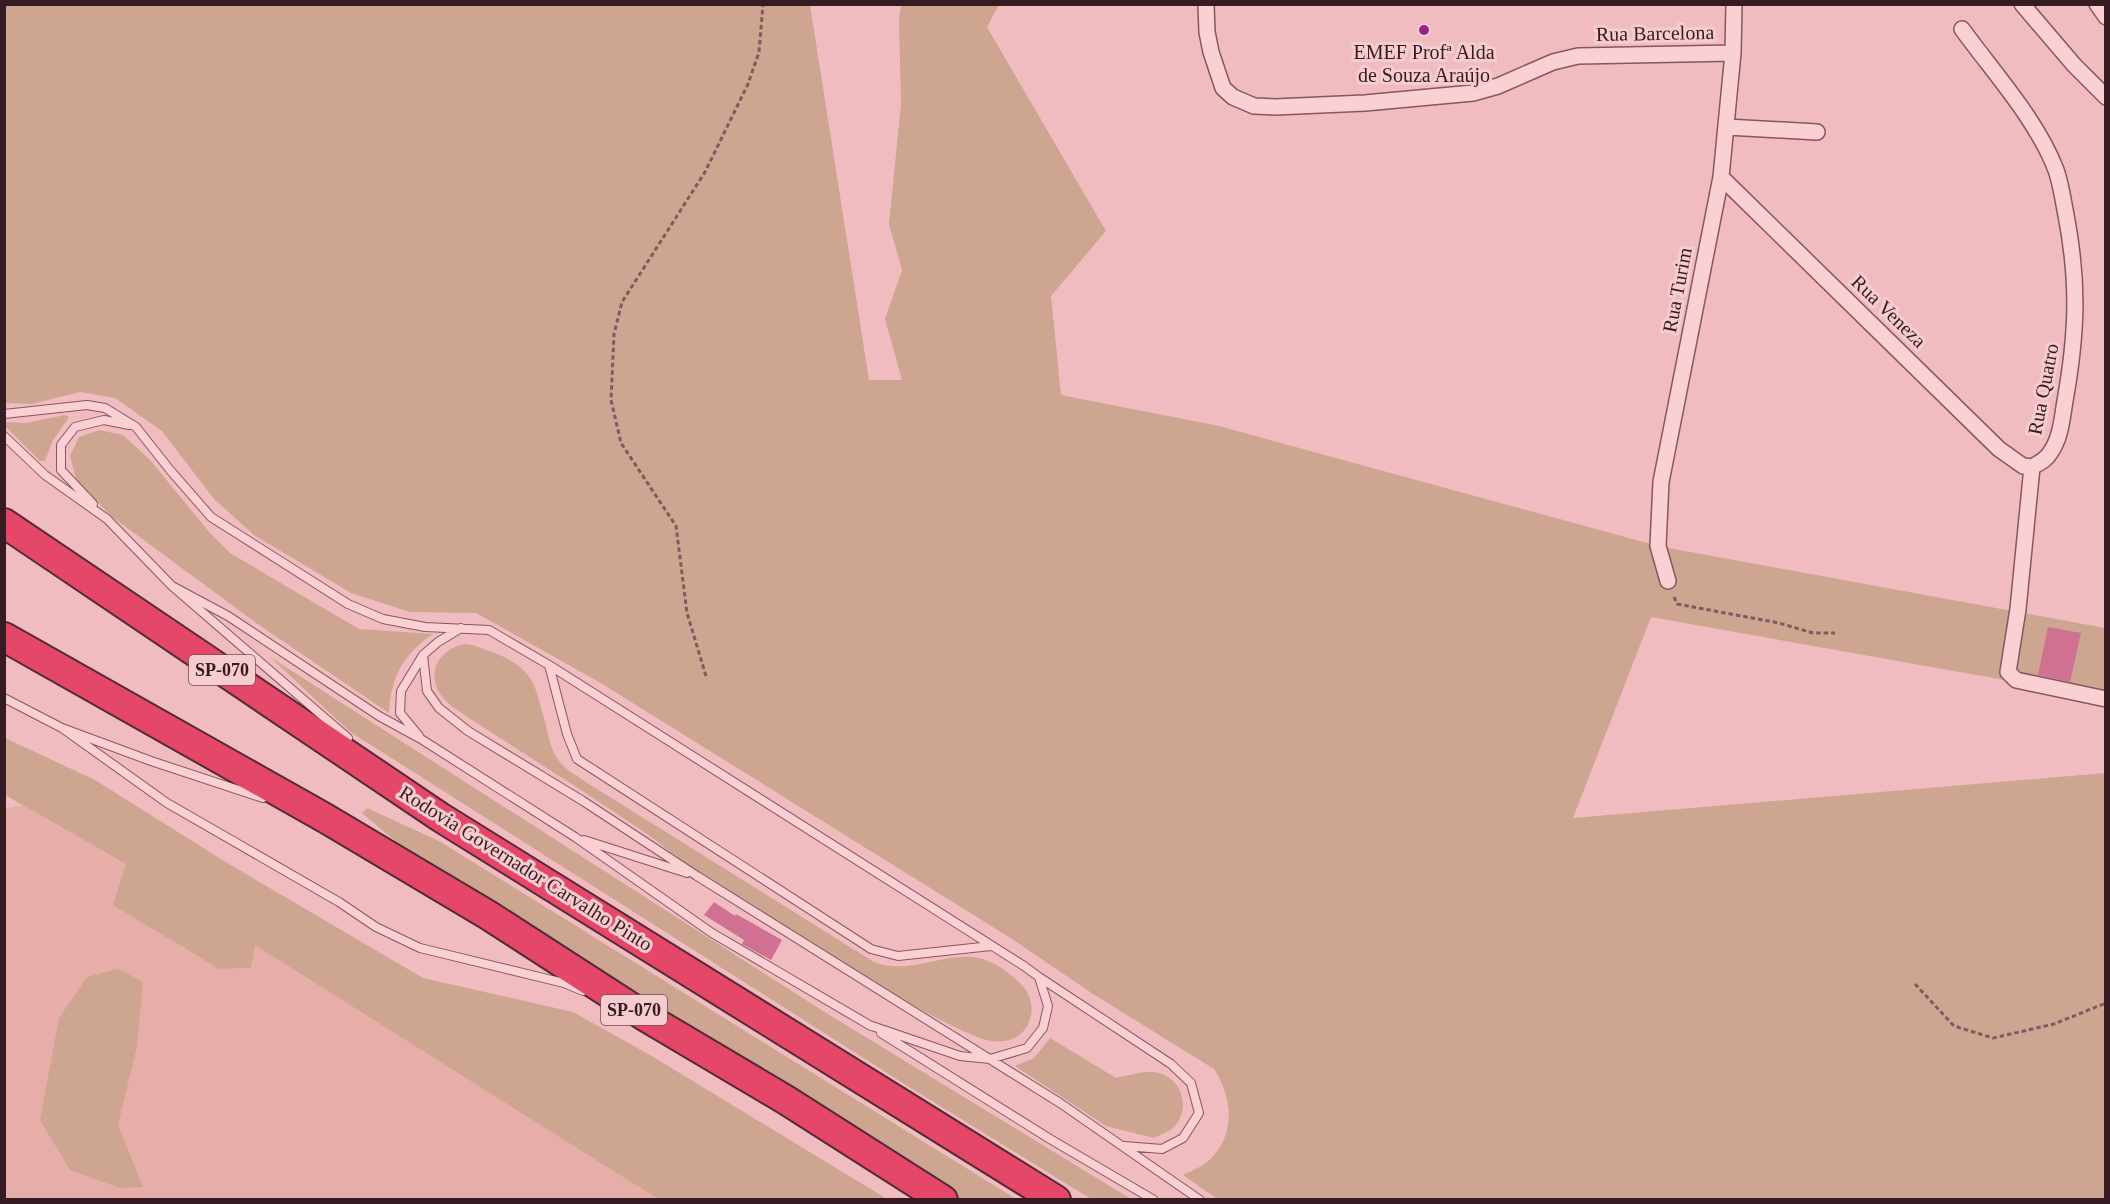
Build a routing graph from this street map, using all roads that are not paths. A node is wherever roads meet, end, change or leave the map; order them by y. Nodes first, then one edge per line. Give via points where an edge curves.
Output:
1 (1206, 4) edge
2 (1734, 4) edge
3 (2022, 4) edge
4 (2097, 4) edge
5 (2106, 17) edge
6 (1962, 29) dead end
7 (1733, 53) junction
8 (2106, 97) edge
9 (1727, 128) junction
10 (1817, 132) dead end
11 (1721, 177) junction
12 (4, 414) edge
13 (136, 427) junction
14 (4, 436) edge
15 (2032, 467) junction
16 (107, 519) junction
17 (4, 523) edge
18 (1668, 581) road end
19 (172, 586) junction
20 (461, 628) junction
21 (4, 637) edge
22 (423, 655) junction
23 (549, 665) junction
24 (4, 698) edge
25 (2106, 699) edge
26 (62, 728) junction
27 (421, 739) junction
28 (352, 742) dead end
29 (378, 764) dead end
30 (271, 800) dead end
31 (282, 804) dead end
32 (440, 817) junction
33 (326, 818) junction
34 (575, 837) junction
35 (697, 876) junction
36 (991, 946) junction
37 (1039, 978) junction
38 (595, 996) dead end
39 (605, 1000) dead end
40 (646, 1017) junction
41 (869, 1025) junction
42 (990, 1059) junction
43 (1122, 1146) junction
44 (944, 1200) edge
45 (1056, 1200) edge
46 (1154, 1200) edge
47 (1200, 1200) edge

1 - 7 street, Rua Barcelona via 1211,52 1223,88 1254,106 1365,103 1473,93 1578,56
2 - 7 street, Rua Turim
3 - 8 street
4 - 5 street
6 - 15 street, Rua Quatro via 2045,146 2057,172 2073,249 2073,357 2062,417 2050,453
7 - 9 street, Rua Turim
9 - 10 street
9 - 11 street, Rua Turim
11 - 15 street, Rua Veneza via 1999,449 2023,466
11 - 18 street, Rua Turim via 1661,482 1658,546
12 - 13 lane via 87,405 105,408
13 - 16 lane via 104,420 75,427 61,445 61,470
13 - 20 lane via 212,517 348,604 383,619 425,627
14 - 16 lane via 45,475
15 - 25 street via 2008,672 2016,680
16 - 19 lane
17 - 32 highway, Rodovia Governador Carvalho Pinto / SP-070
19 - 27 lane via 228,616 379,716
19 - 28 lane
20 - 22 lane
20 - 23 lane via 489,630
21 - 33 highway, SP-070
22 - 27 lane via 400,691 400,713
22 - 35 lane via 427,691 439,708 468,731
23 - 36 lane
23 - 36 lane via 577,759 862,943 898,956
24 - 26 lane
26 - 30 lane
26 - 38 lane via 167,803 376,927 420,948 564,983
27 - 34 lane
29 - 32 lane
31 - 33 lane
32 - 45 highway, Rodovia Governador Carvalho Pinto / SP-070
33 - 40 highway, SP-070 via 488,915
34 - 35 lane
34 - 41 lane via 712,933
35 - 42 lane
36 - 37 lane
37 - 42 lane via 1048,1006 1043,1028 1027,1048
37 - 43 lane via 1171,1065 1191,1083 1199,1113 1183,1138 1162,1149
39 - 40 lane
40 - 44 highway, SP-070
41 - 42 lane via 951,1054
41 - 46 lane
42 - 43 lane
43 - 47 lane

